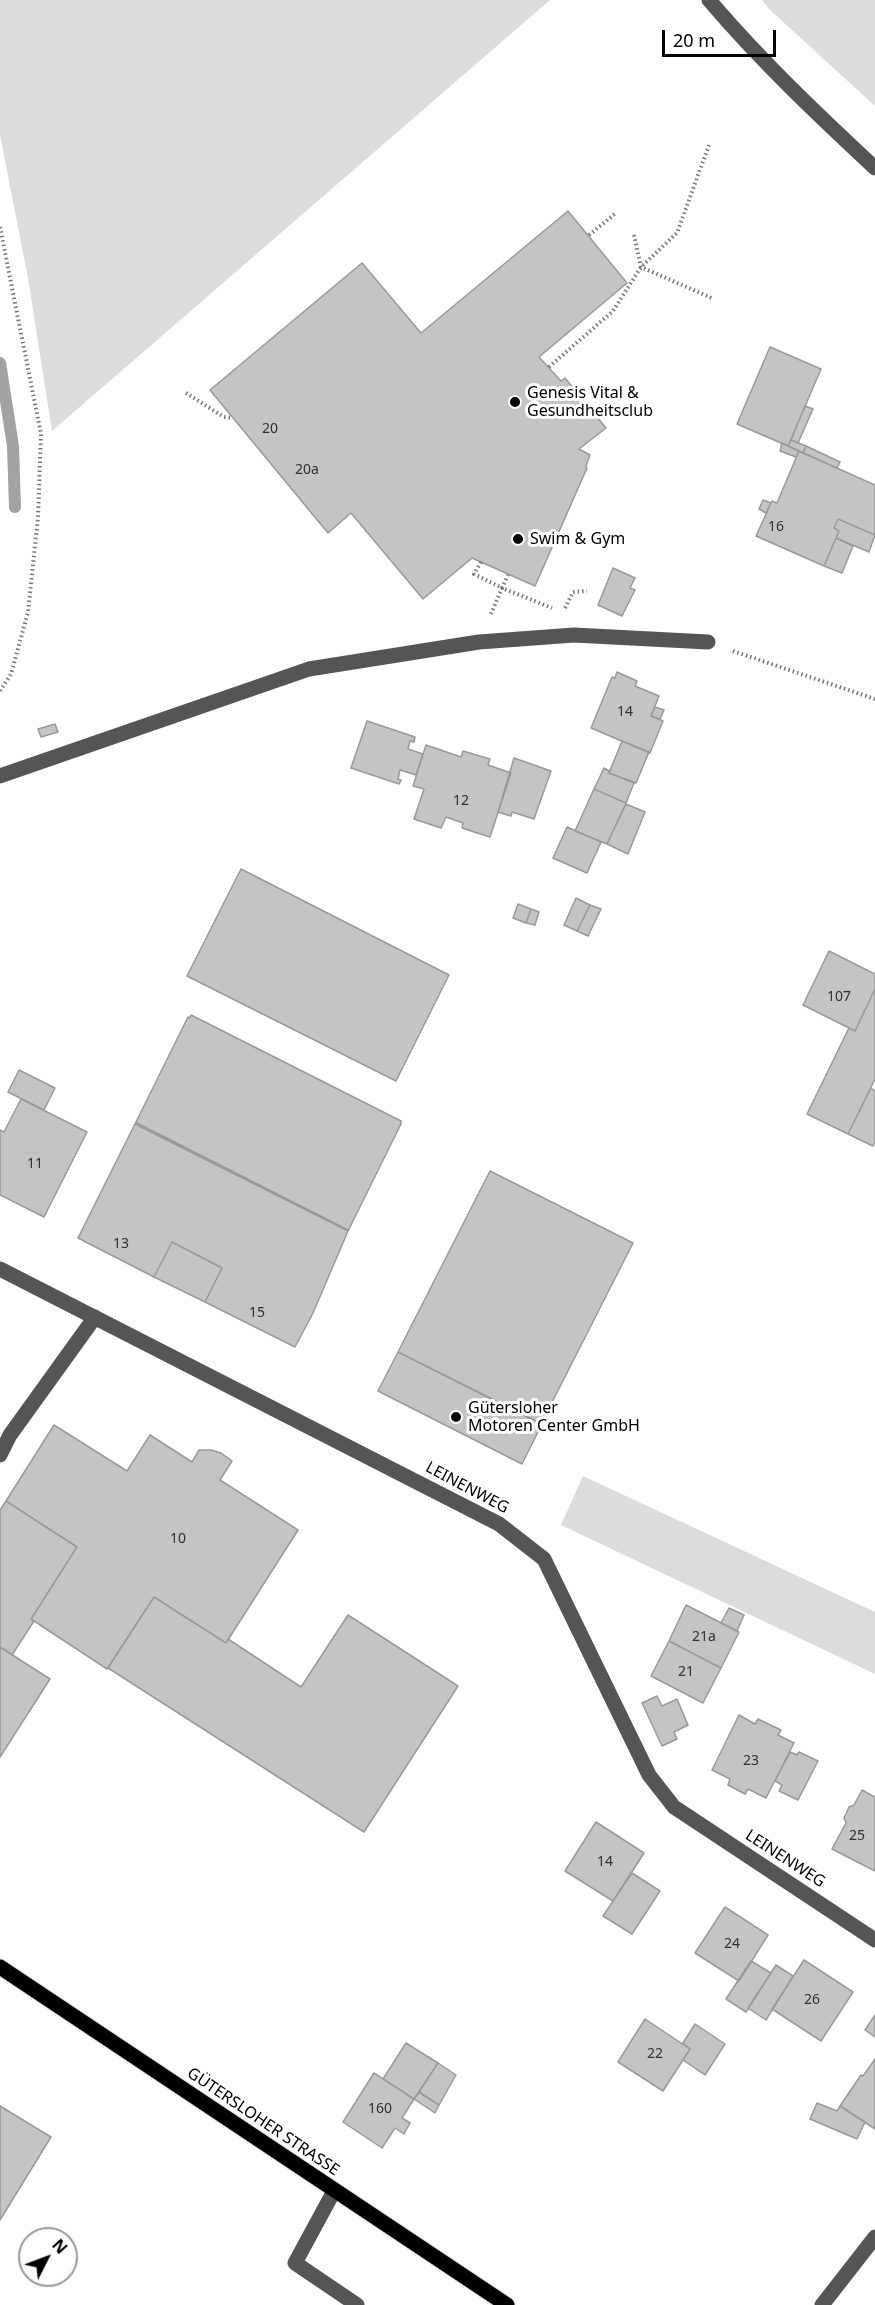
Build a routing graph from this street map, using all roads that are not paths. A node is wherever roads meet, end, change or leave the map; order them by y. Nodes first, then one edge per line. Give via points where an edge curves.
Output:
1 (709, 0) edge
2 (875, 168) edge
3 (708, 642) road end
4 (0, 776) edge
5 (0, 1269) edge
6 (95, 1317) junction
7 (0, 1455) edge
8 (875, 1940) edge
9 (0, 1967) edge
10 (334, 2191) junction
11 (875, 2238) edge
12 (357, 2305) edge
13 (507, 2305) edge
14 (822, 2305) edge

1 - 2 street via 799,98
3 - 4 street via 574,635 479,642 309,669
5 - 6 street, LEINENWEG
6 - 7 street via 10,1435
6 - 8 street, LEINENWEG via 499,1524 536,1552 544,1559 649,1775 674,1808
9 - 10 main road, GÜTERSLOHER STRASSE
10 - 12 street via 295,2263
10 - 13 main road, GÜTERSLOHER STRASSE
11 - 14 street

